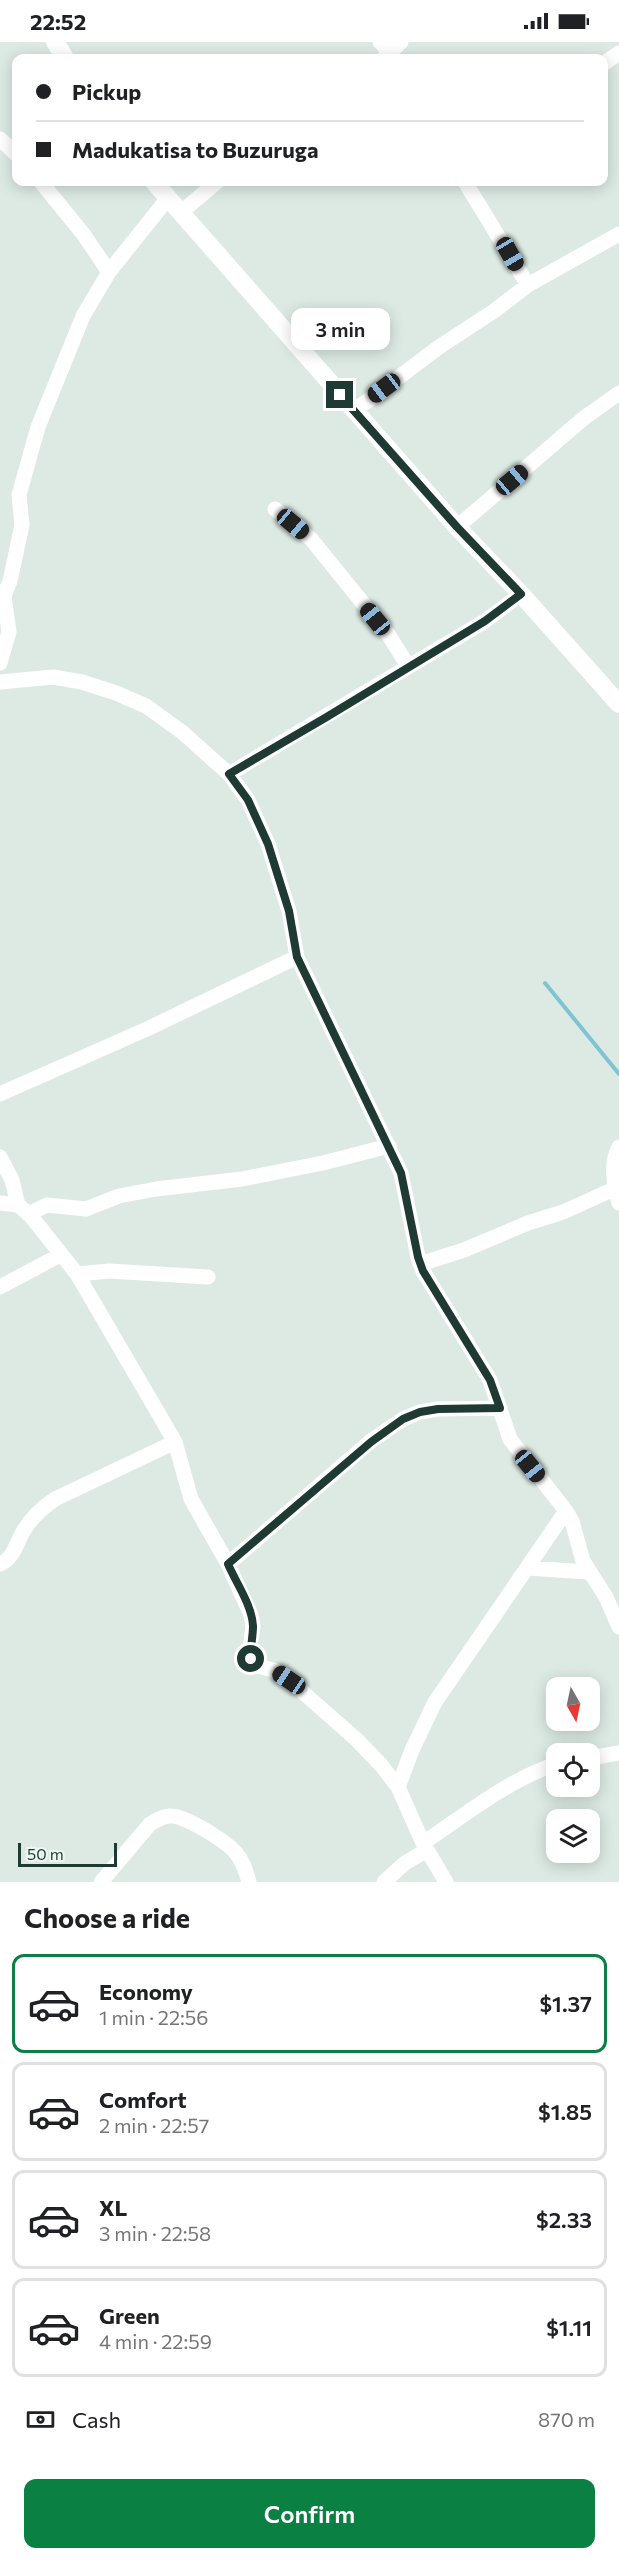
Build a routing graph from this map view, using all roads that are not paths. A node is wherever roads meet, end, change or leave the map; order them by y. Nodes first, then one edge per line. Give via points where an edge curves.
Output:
1 (401, 42) edge
2 (385, 51) edge
3 (0, 139) edge
4 (12, 150) edge
5 (44, 186) edge
6 (158, 186) edge
7 (212, 186) edge
8 (467, 186) edge
9 (168, 198) junction
10 (180, 213) junction
11 (619, 234) edge
12 (109, 272) junction
13 (528, 285) junction
14 (619, 393) edge
15 (354, 411) junction
16 (275, 509) dead end
17 (457, 527) junction
18 (521, 594) junction
19 (2, 597) edge
20 (0, 663) edge
21 (408, 666) junction
22 (0, 682) edge
23 (619, 704) edge
24 (229, 774) junction
25 (297, 957) junction
26 (0, 1094) edge
27 (389, 1146) junction
28 (619, 1146) edge
29 (0, 1157) edge
30 (617, 1196) edge
31 (0, 1203) edge
32 (23, 1209) junction
33 (60, 1255) junction
34 (420, 1264) junction
35 (77, 1274) junction
36 (207, 1277) dead end
37 (0, 1287) edge
38 (500, 1408) junction
39 (175, 1442) junction
40 (566, 1511) junction
41 (0, 1564) edge
42 (228, 1564) junction
43 (528, 1568) junction
44 (587, 1572) junction
45 (619, 1627) edge
46 (619, 1753) edge
47 (600, 1756) edge
48 (546, 1769) edge
49 (398, 1787) junction
50 (425, 1847) junction
51 (101, 1882) edge
52 (249, 1882) edge
53 (384, 1882) edge
54 (446, 1882) edge

1 - 2 street
3 - 4 street
5 - 12 street
6 - 9 main road
7 - 10 street
8 - 13 street
9 - 10 main road
9 - 12 street
10 - 15 main road via 251,289
11 - 13 street
12 - 19 street via 82,316 28,456 19,495 22,525 10,581
13 - 15 street
14 - 17 street via 584,418
15 - 17 main road
16 - 21 street via 311,539 388,634
17 - 18 main road
18 - 21 street via 485,621
18 - 23 main road
19 - 20 street via 9,632
21 - 24 street
22 - 24 street via 53,677 116,693 146,706
24 - 25 street via 248,800 268,844 289,911
25 - 26 street
25 - 27 street
27 - 32 street via 242,1179 119,1196 86,1209 47,1205
27 - 34 street via 401,1173
28 - 30 street via 614,1159
29 - 32 street
30 - 34 street via 528,1222
31 - 32 street
32 - 33 street
33 - 35 street
33 - 37 street
34 - 38 street via 490,1380
35 - 36 street via 109,1271
35 - 39 street
38 - 40 street via 517,1450
38 - 42 street via 438,1409 403,1419
39 - 41 street via 79,1486 38,1511 6,1562
39 - 42 street via 191,1499
40 - 43 street
40 - 44 street
42 - 49 street via 251,1615 250,1648 255,1665 289,1680 357,1740
43 - 44 street
43 - 49 street via 435,1702
44 - 45 street via 606,1597
46 - 47 street
48 - 50 street via 520,1781
49 - 50 street
50 - 53 street
50 - 54 street
51 - 52 street via 150,1824 171,1815 188,1821 234,1851

